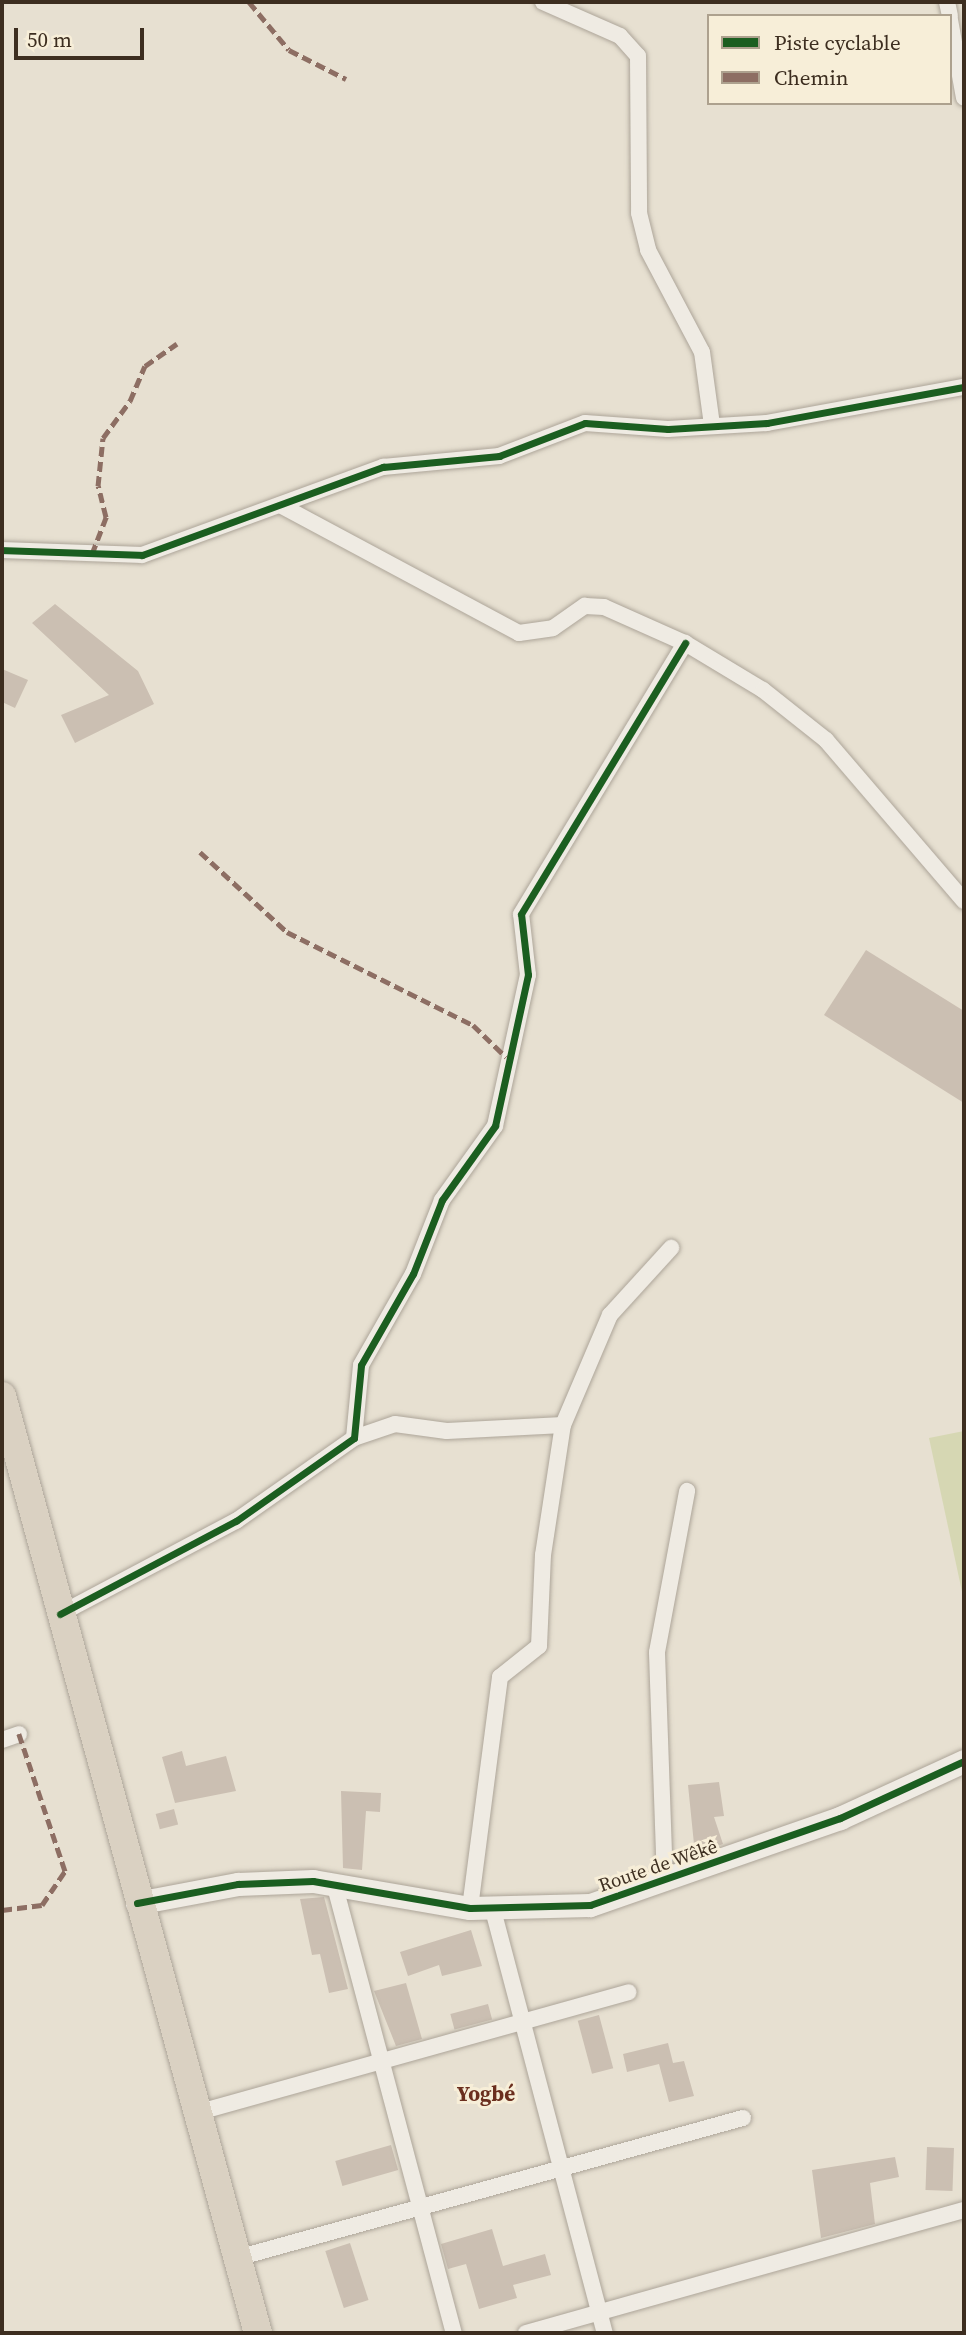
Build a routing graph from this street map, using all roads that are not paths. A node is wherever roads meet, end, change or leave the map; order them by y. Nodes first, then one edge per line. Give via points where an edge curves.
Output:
1 (543, 2) edge
2 (952, 29) edge
3 (964, 98) edge
4 (964, 387) edge
5 (712, 425) junction
6 (280, 505) junction
7 (2, 550) edge
8 (685, 643) junction
9 (964, 901) edge
10 (671, 1248) dead end
11 (2, 1401) edge
12 (563, 1425) junction
13 (354, 1438) junction
14 (687, 1491) dead end
15 (60, 1614) junction
16 (19, 1734) dead end
17 (2, 1740) edge
18 (964, 1761) edge
19 (665, 1882) junction
20 (334, 1883) junction
21 (138, 1903) junction
22 (470, 1908) junction
23 (494, 1910) junction
24 (628, 1992) dead end
25 (522, 2022) junction
26 (377, 2062) junction
27 (196, 2113) junction
28 (743, 2118) dead end
29 (561, 2168) junction
30 (418, 2208) junction
31 (964, 2210) edge
32 (237, 2258) junction
33 (599, 2313) junction
34 (258, 2333) edge
35 (454, 2333) edge
36 (526, 2333) edge
37 (605, 2333) edge

1 - 5 street via 620,36 638,56 639,213 648,250 702,352
2 - 3 street
4 - 5 street via 767,423
5 - 6 street via 585,423 499,456 383,467
6 - 7 street via 142,555
6 - 8 street via 519,633 553,628 585,606 604,607
8 - 9 street via 763,690 826,740
8 - 13 street via 521,914 528,975 495,1126 442,1200 414,1274 362,1365
10 - 12 street via 610,1315
11 - 15 highway
12 - 13 street via 447,1432 394,1424
12 - 22 street via 543,1555 539,1646 500,1677
13 - 15 street via 236,1521
14 - 19 street via 657,1652
15 - 21 highway
16 - 17 street
18 - 19 street, Route de Wêkê via 840,1818
19 - 23 street, Route de Wêkê via 590,1905
20 - 21 street, Route de Wêkê via 238,1884
20 - 22 street, Route de Wêkê
20 - 26 street
21 - 27 highway
22 - 23 street, Route de Wêkê
23 - 25 street
24 - 25 street
25 - 26 street
25 - 29 street
26 - 27 street
26 - 30 street
27 - 32 highway
28 - 29 street
29 - 30 street
29 - 33 street
30 - 32 street
30 - 35 street
31 - 33 street
32 - 34 highway
33 - 36 street
33 - 37 street

